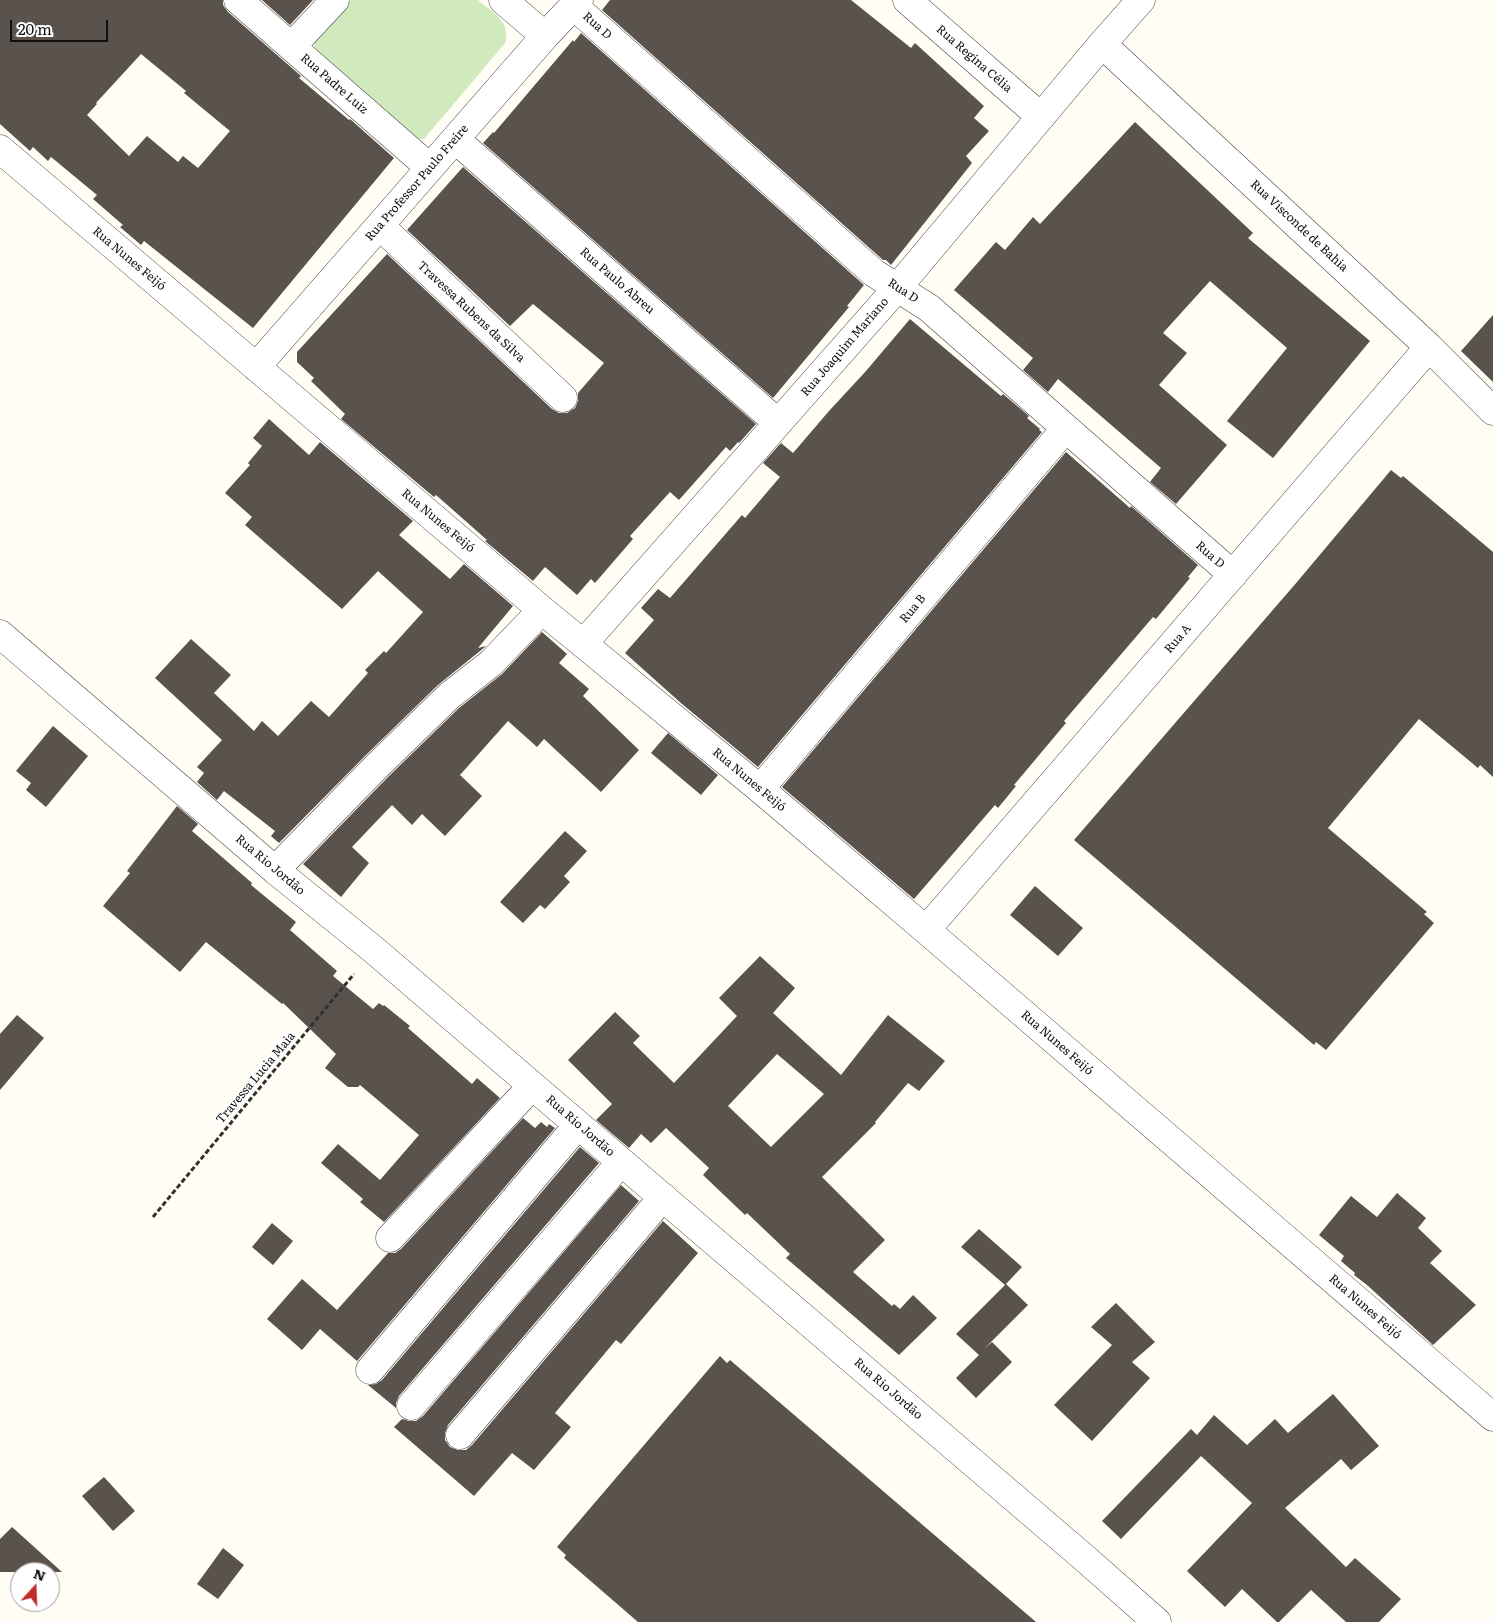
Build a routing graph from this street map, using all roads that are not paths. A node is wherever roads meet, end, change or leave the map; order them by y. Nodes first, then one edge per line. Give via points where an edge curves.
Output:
1 (238, 0) edge
2 (335, 0) edge
3 (503, 0) edge
4 (907, 0) edge
5 (1141, 0) edge
6 (576, 3) edge
7 (545, 36) junction
8 (1102, 44) junction
9 (292, 46) junction
10 (1041, 117) junction
11 (455, 139) junction
12 (0, 149) edge
13 (430, 168) junction
14 (380, 226) junction
15 (898, 287) junction
16 (1429, 347) junction
17 (256, 367) junction
18 (563, 398) dead end
19 (1493, 411) edge
20 (778, 423) junction
21 (1065, 429) junction
22 (1233, 575) junction
23 (542, 610) junction
24 (0, 634) edge
25 (583, 644) junction
26 (760, 789) junction
27 (276, 870) junction
28 (926, 930) junction
29 (532, 1086) junction
30 (578, 1125) junction
31 (622, 1162) junction
32 (662, 1197) junction
33 (390, 1238) dead end
34 (370, 1370) dead end
35 (411, 1406) dead end
36 (1493, 1417) edge
37 (460, 1435) dead end
38 (1157, 1622) edge

1 - 9 street, Rua Padre Luiz
2 - 9 street
3 - 7 street
4 - 10 street, Rua Regina Célia
5 - 8 street, Rua Joaquim Mariano
6 - 7 street, Rua Professor Paulo Freire
6 - 15 street, Rua D via 874,273
7 - 11 street, Rua Professor Paulo Freire
8 - 10 street, Rua Joaquim Mariano
8 - 16 street, Rua Visconde de Bahia
9 - 13 street, Rua Padre Luiz
10 - 15 street, Rua Joaquim Mariano
11 - 13 street, Rua Professor Paulo Freire
11 - 20 street, Rua Paulo Abreu
12 - 17 street, Rua Nunes Feijó
13 - 14 street, Rua Professor Paulo Freire
14 - 17 street, Rua Professor Paulo Freire
14 - 18 street, Travessa Rubens da Silva
15 - 20 street, Rua Joaquim Mariano
15 - 21 street, Rua D via 929,308
16 - 19 street, Rua Visconde de Bahia
16 - 22 street, Rua A
17 - 23 street, Rua Nunes Feijó
20 - 25 street, Rua Joaquim Mariano
21 - 22 street, Rua D
21 - 26 street, Rua B
22 - 28 street, Rua A
23 - 25 street, Rua Nunes Feijó
23 - 27 street via 491,663 449,696 378,765
24 - 27 street, Rua Rio Jordão
25 - 26 street, Rua Nunes Feijó
26 - 28 street, Rua Nunes Feijó
27 - 29 street, Rua Rio Jordão
28 - 36 street, Rua Nunes Feijó
29 - 30 street, Rua Rio Jordão
29 - 33 street
30 - 31 street, Rua Rio Jordão
30 - 34 street
31 - 32 street, Rua Rio Jordão
31 - 35 street
32 - 37 street
32 - 38 street, Rua Rio Jordão

